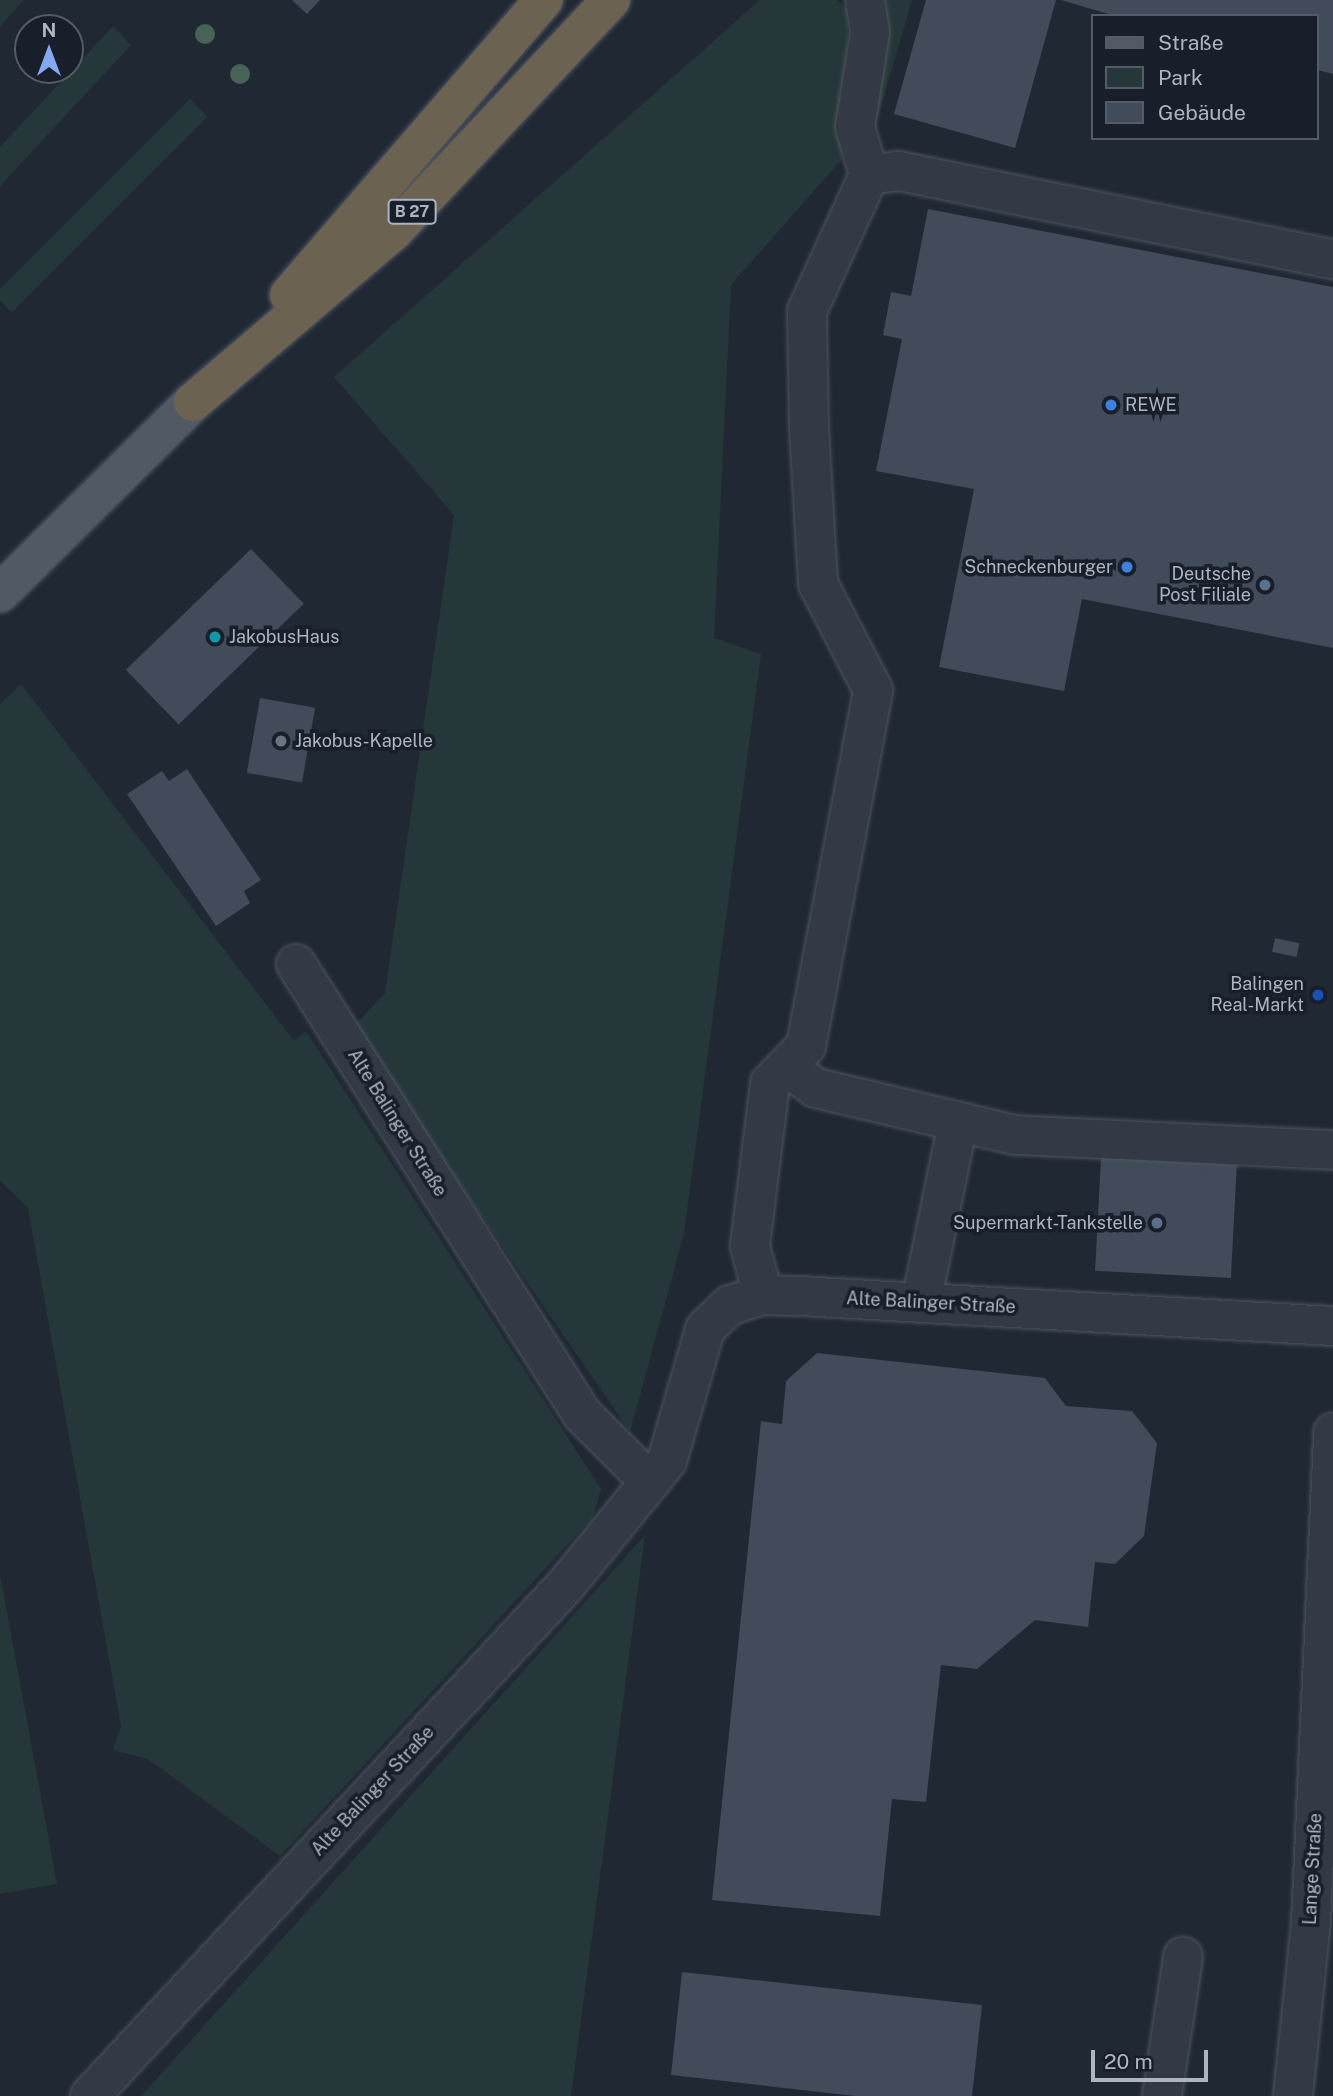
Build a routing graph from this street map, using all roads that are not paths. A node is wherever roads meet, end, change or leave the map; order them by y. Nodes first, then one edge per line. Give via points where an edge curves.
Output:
1 (544, 0) edge
2 (611, 0) edge
3 (865, 0) edge
4 (869, 175) junction
5 (1333, 259) edge
6 (193, 402) junction
7 (0, 593) edge
8 (296, 964) dead end
9 (786, 1067) junction
10 (958, 1122) junction
11 (1333, 1150) edge
12 (763, 1295) junction
13 (921, 1303) junction
14 (1333, 1326) edge
15 (1333, 1432) edge
16 (645, 1488) junction
17 (1182, 1957) dead end
18 (90, 2096) edge
19 (1161, 2096) edge
20 (1293, 2096) edge

1 - 6 highway, B 27
2 - 6 highway, B 27 via 394,231
3 - 4 street via 870,32 855,127
4 - 5 street via 899,171
4 - 9 street via 807,311 807,324 818,584 873,690 806,1046
6 - 7 main road, B 27
8 - 16 street, Alte Balinger Straße via 582,1414
9 - 10 street via 816,1088
9 - 12 street via 769,1083 750,1246
10 - 11 street via 1015,1135
10 - 13 street
12 - 13 street, Alte Balinger Straße
12 - 16 street, Alte Balinger Straße via 730,1305 705,1329 676,1443
13 - 14 street, Alte Balinger Straße
15 - 20 street, Lange Straße via 1311,1922
16 - 18 street, Alte Balinger Straße via 565,1586
17 - 19 street

